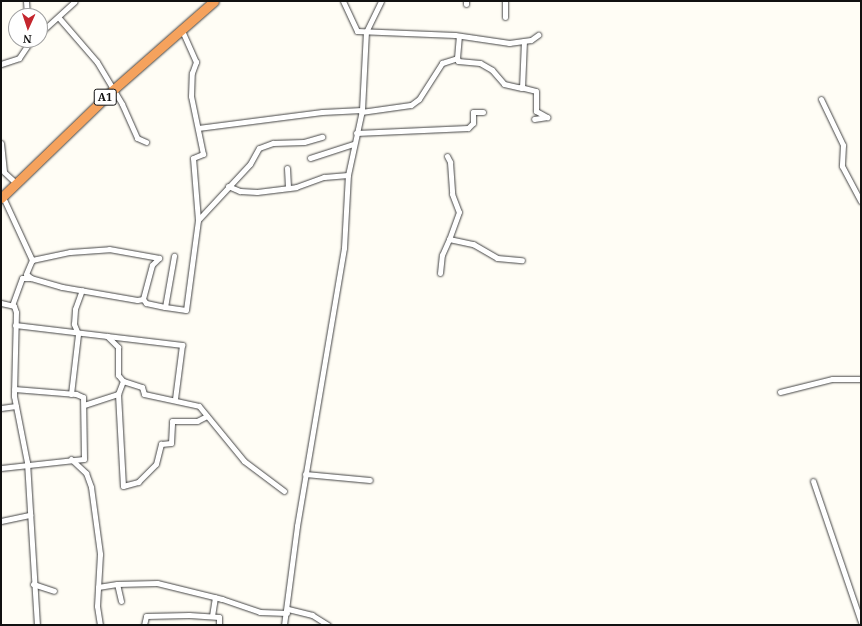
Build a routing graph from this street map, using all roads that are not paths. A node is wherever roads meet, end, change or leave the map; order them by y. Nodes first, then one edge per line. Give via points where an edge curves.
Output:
1 (75, 1) edge
2 (214, 1) edge
3 (343, 1) edge
4 (381, 1) edge
5 (505, 1) edge
6 (505, 17) dead end
7 (59, 18) junction
8 (48, 26) edge
9 (182, 30) junction
10 (366, 32) junction
11 (538, 35) dead end
12 (459, 36) junction
13 (524, 41) junction
14 (25, 48) edge
15 (1, 58) edge
16 (457, 58) junction
17 (2, 64) edge
18 (522, 88) junction
19 (114, 89) junction
20 (821, 99) dead end
21 (362, 111) junction
22 (483, 112) dead end
23 (534, 119) dead end
24 (198, 128) junction
25 (356, 133) junction
26 (322, 137) dead end
27 (146, 142) dead end
28 (1, 143) edge
29 (353, 144) junction
30 (447, 156) dead end
31 (310, 158) dead end
32 (287, 168) dead end
33 (348, 175) junction
34 (16, 183) junction
35 (228, 186) junction
36 (288, 187) junction
37 (2, 196) edge
38 (861, 201) edge
39 (198, 220) junction
40 (448, 239) junction
41 (174, 256) dead end
42 (32, 260) junction
43 (522, 260) dead end
44 (440, 272) dead end
45 (31, 278) junction
46 (82, 290) junction
47 (143, 299) junction
48 (1, 303) edge
49 (12, 305) junction
50 (165, 307) junction
51 (15, 326) junction
52 (78, 334) junction
53 (107, 336) junction
54 (861, 380) edge
55 (124, 381) junction
56 (14, 389) junction
57 (780, 392) dead end
58 (71, 394) junction
59 (118, 394) junction
60 (175, 399) junction
61 (84, 405) junction
62 (16, 406) junction
63 (1, 408) edge
64 (206, 416) junction
65 (71, 459) junction
66 (28, 466) junction
67 (1, 468) edge
68 (305, 474) junction
69 (370, 480) dead end
70 (813, 481) dead end
71 (284, 491) dead end
72 (30, 515) junction
73 (1, 521) edge
74 (33, 584) junction
75 (117, 584) junction
76 (98, 587) junction
77 (54, 591) dead end
78 (215, 597) junction
79 (121, 601) dead end
80 (287, 611) junction
81 (212, 616) junction
82 (861, 622) edge
83 (37, 625) edge
84 (100, 625) edge
85 (144, 625) edge
86 (219, 625) edge
87 (284, 625) edge
88 (328, 625) edge

1 - 7 street
2 - 9 highway, A1
3 - 10 street via 354,28
4 - 10 street
5 - 6 street
7 - 8 street
7 - 19 street via 97,62
9 - 19 highway, A1
9 - 24 street via 196,62 192,73 191,96
10 - 12 street
10 - 21 street
11 - 13 street
12 - 13 street via 499,42
12 - 16 street
13 - 18 street
14 - 17 street via 19,58
15 - 17 street
16 - 18 street via 458,61 480,63 492,70 504,84
16 - 21 street via 442,64 419,99 412,105
18 - 23 street via 536,91 536,111 547,117
19 - 27 street via 137,138
19 - 34 highway, A1
20 - 38 street via 843,144 842,166
21 - 24 street via 322,112
21 - 25 street
22 - 25 street via 473,112 473,123 468,128
24 - 39 street via 203,154 193,158
25 - 29 street
26 - 35 street via 304,142 266,144 259,148 250,164
28 - 34 street via 4,172
29 - 31 street
29 - 33 street
30 - 40 street via 450,162 452,194 459,212
32 - 36 street
33 - 36 street via 324,177
33 - 68 street via 344,248
34 - 37 highway, A1
35 - 36 street via 240,191 257,192
35 - 39 street
37 - 42 street
39 - 50 street via 186,310
40 - 43 street via 473,244 497,258
40 - 44 street via 442,255
41 - 50 street
42 - 45 street via 26,274
42 - 47 street via 94,249 152,254 159,258 152,265
45 - 46 street
45 - 49 street via 22,278
46 - 47 street
46 - 52 street via 74,324
47 - 50 street via 146,303
48 - 49 street
49 - 51 street via 16,312
51 - 52 street
51 - 56 street
52 - 53 street
52 - 58 street
53 - 55 street via 118,347 118,374
53 - 60 street via 182,345
54 - 57 street via 832,379
55 - 59 street
55 - 60 street via 142,387 144,394
56 - 58 street
56 - 62 street
58 - 61 street via 81,395
59 - 61 street
59 - 64 street via 123,486 138,482 156,464 161,444 171,443 172,421 198,421
60 - 64 street via 199,406
61 - 65 street via 84,459
62 - 63 street
62 - 66 street
64 - 71 street via 244,462
65 - 66 street
65 - 76 street via 86,473 91,487 100,554
66 - 67 street
66 - 72 street
68 - 69 street
68 - 80 street
70 - 82 street
72 - 73 street
72 - 74 street
74 - 77 street
74 - 83 street
75 - 76 street
75 - 78 street via 157,583
75 - 79 street
76 - 84 street
78 - 80 street via 260,612
78 - 81 street
80 - 87 street
80 - 88 street via 312,615
81 - 85 street via 146,616
81 - 86 street via 219,618

